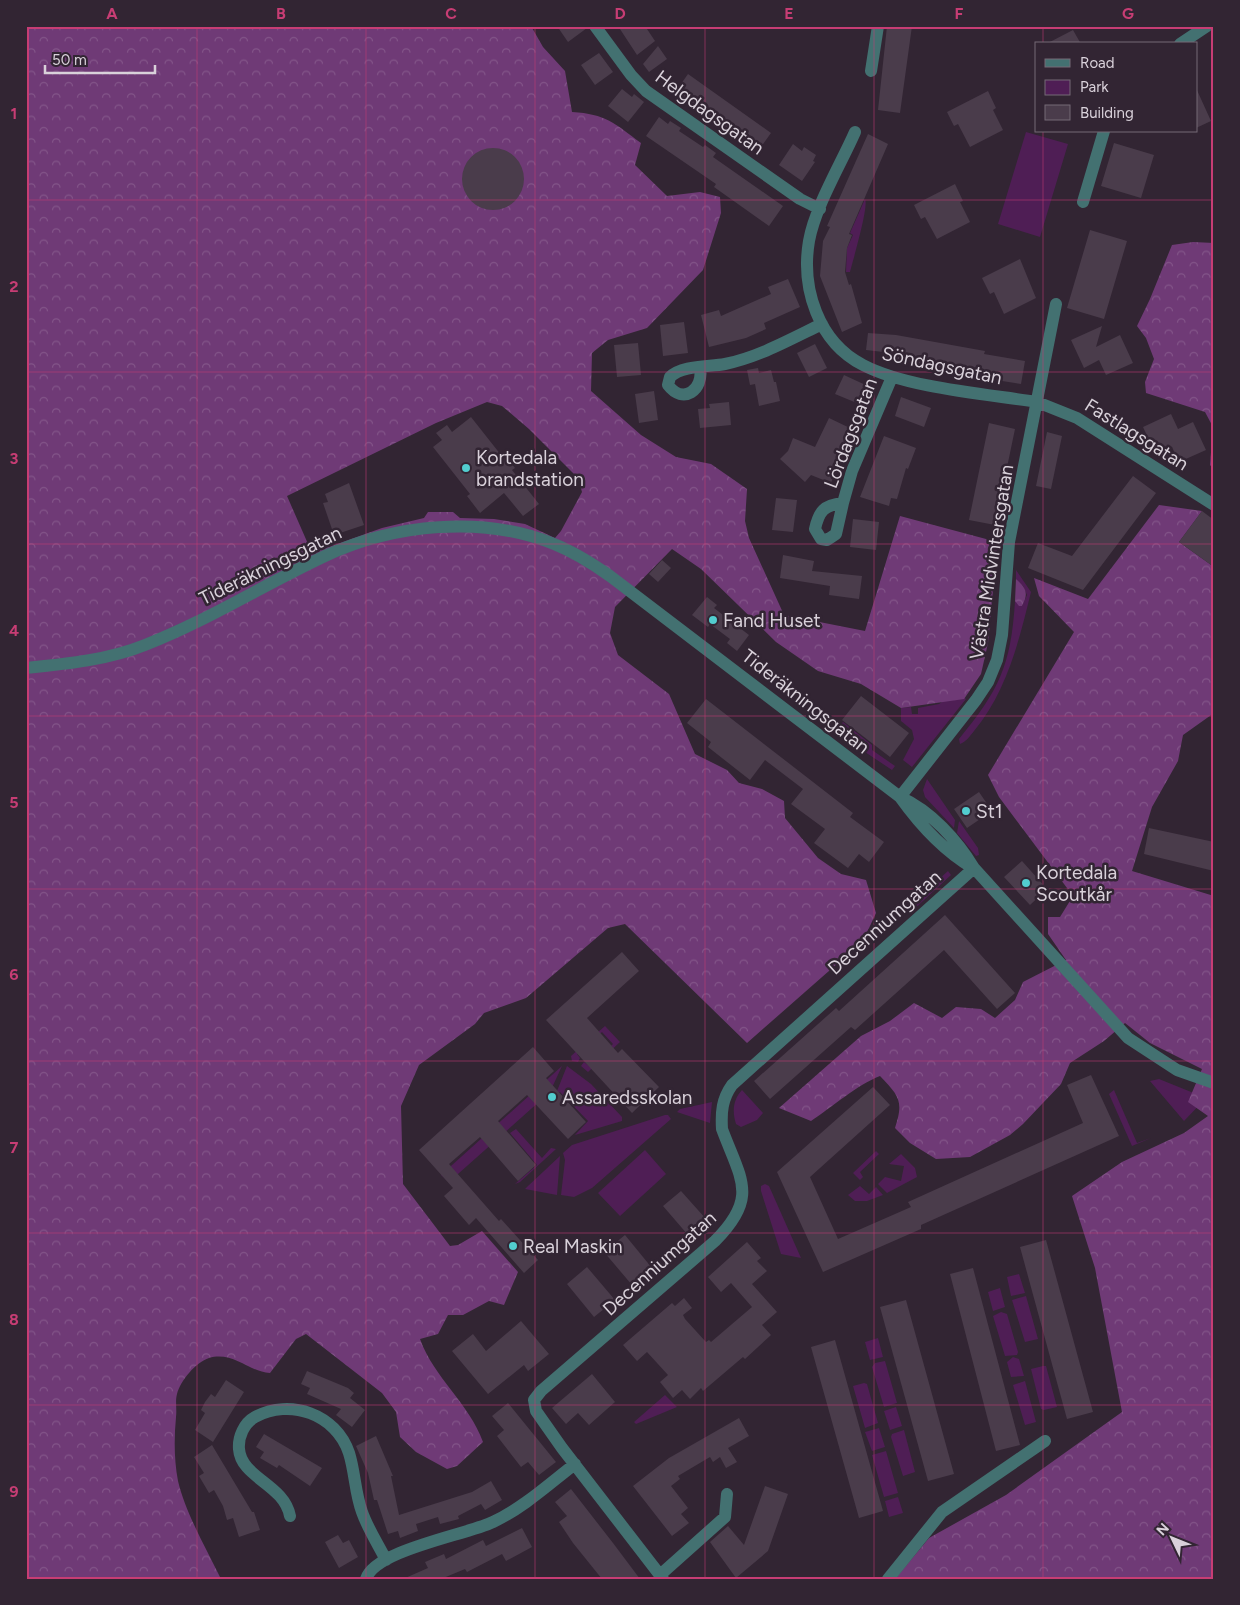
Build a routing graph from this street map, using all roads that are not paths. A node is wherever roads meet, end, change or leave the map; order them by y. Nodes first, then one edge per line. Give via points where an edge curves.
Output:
1 (595, 26) edge
2 (878, 26) edge
3 (1206, 26) edge
4 (1214, 34) edge
5 (1183, 42) edge
6 (871, 71) dead end
7 (855, 132) dead end
8 (1104, 132) edge
9 (1083, 202) dead end
10 (820, 209) junction
11 (1056, 304) dead end
12 (822, 324) junction
13 (700, 368) dead end
14 (892, 377) junction
15 (1037, 402) junction
16 (843, 503) dead end
17 (1214, 505) edge
18 (26, 668) edge
19 (900, 797) junction
20 (974, 868) junction
21 (1214, 1083) edge
22 (1045, 1441) dead end
23 (575, 1464) junction
24 (727, 1494) dead end
25 (290, 1516) dead end
26 (386, 1560) junction
27 (662, 1577) edge
28 (366, 1579) edge
29 (888, 1579) edge

1 - 10 street, Helgdagsgatan via 646,90 800,199
2 - 6 street
3 - 4 street
3 - 5 street
7 - 10 street, Söndagsgatan
8 - 9 street
10 - 12 street, Söndagsgatan via 809,240 807,273 809,290
11 - 15 street, Västra Midvintersgatan
12 - 13 street via 750,357
12 - 14 street, Söndagsgatan via 851,357
14 - 15 street, Söndagsgatan
14 - 16 street, Lördagsgatan via 852,470
15 - 17 street, Fastlagsgatan via 1077,418
15 - 19 street, Västra Midvintersgatan via 1009,542 997,660 976,700
18 - 19 street, Tideräkningsgatan via 96,658 144,646 357,543 395,533 438,528 508,531 554,544 610,576
19 - 20 street, Tideräkningsgatan via 917,804 963,850
20 - 21 street, Tideräkningsgatan via 1128,1038 1177,1070
20 - 23 street, Decenniumgatan via 748,1069 726,1093 721,1111 722,1129 742,1182 742,1201 735,1220 534,1400 536,1410
22 - 29 street via 942,1512
23 - 26 street via 492,1523 434,1540
23 - 27 street, Decenniumgatan
24 - 27 street, Decenniumgatan via 725,1517
25 - 26 street via 281,1496 245,1465 239,1449 241,1435 252,1418 285,1408 303,1410 320,1418 340,1436 348,1452 362,1513
26 - 28 street via 370,1571

